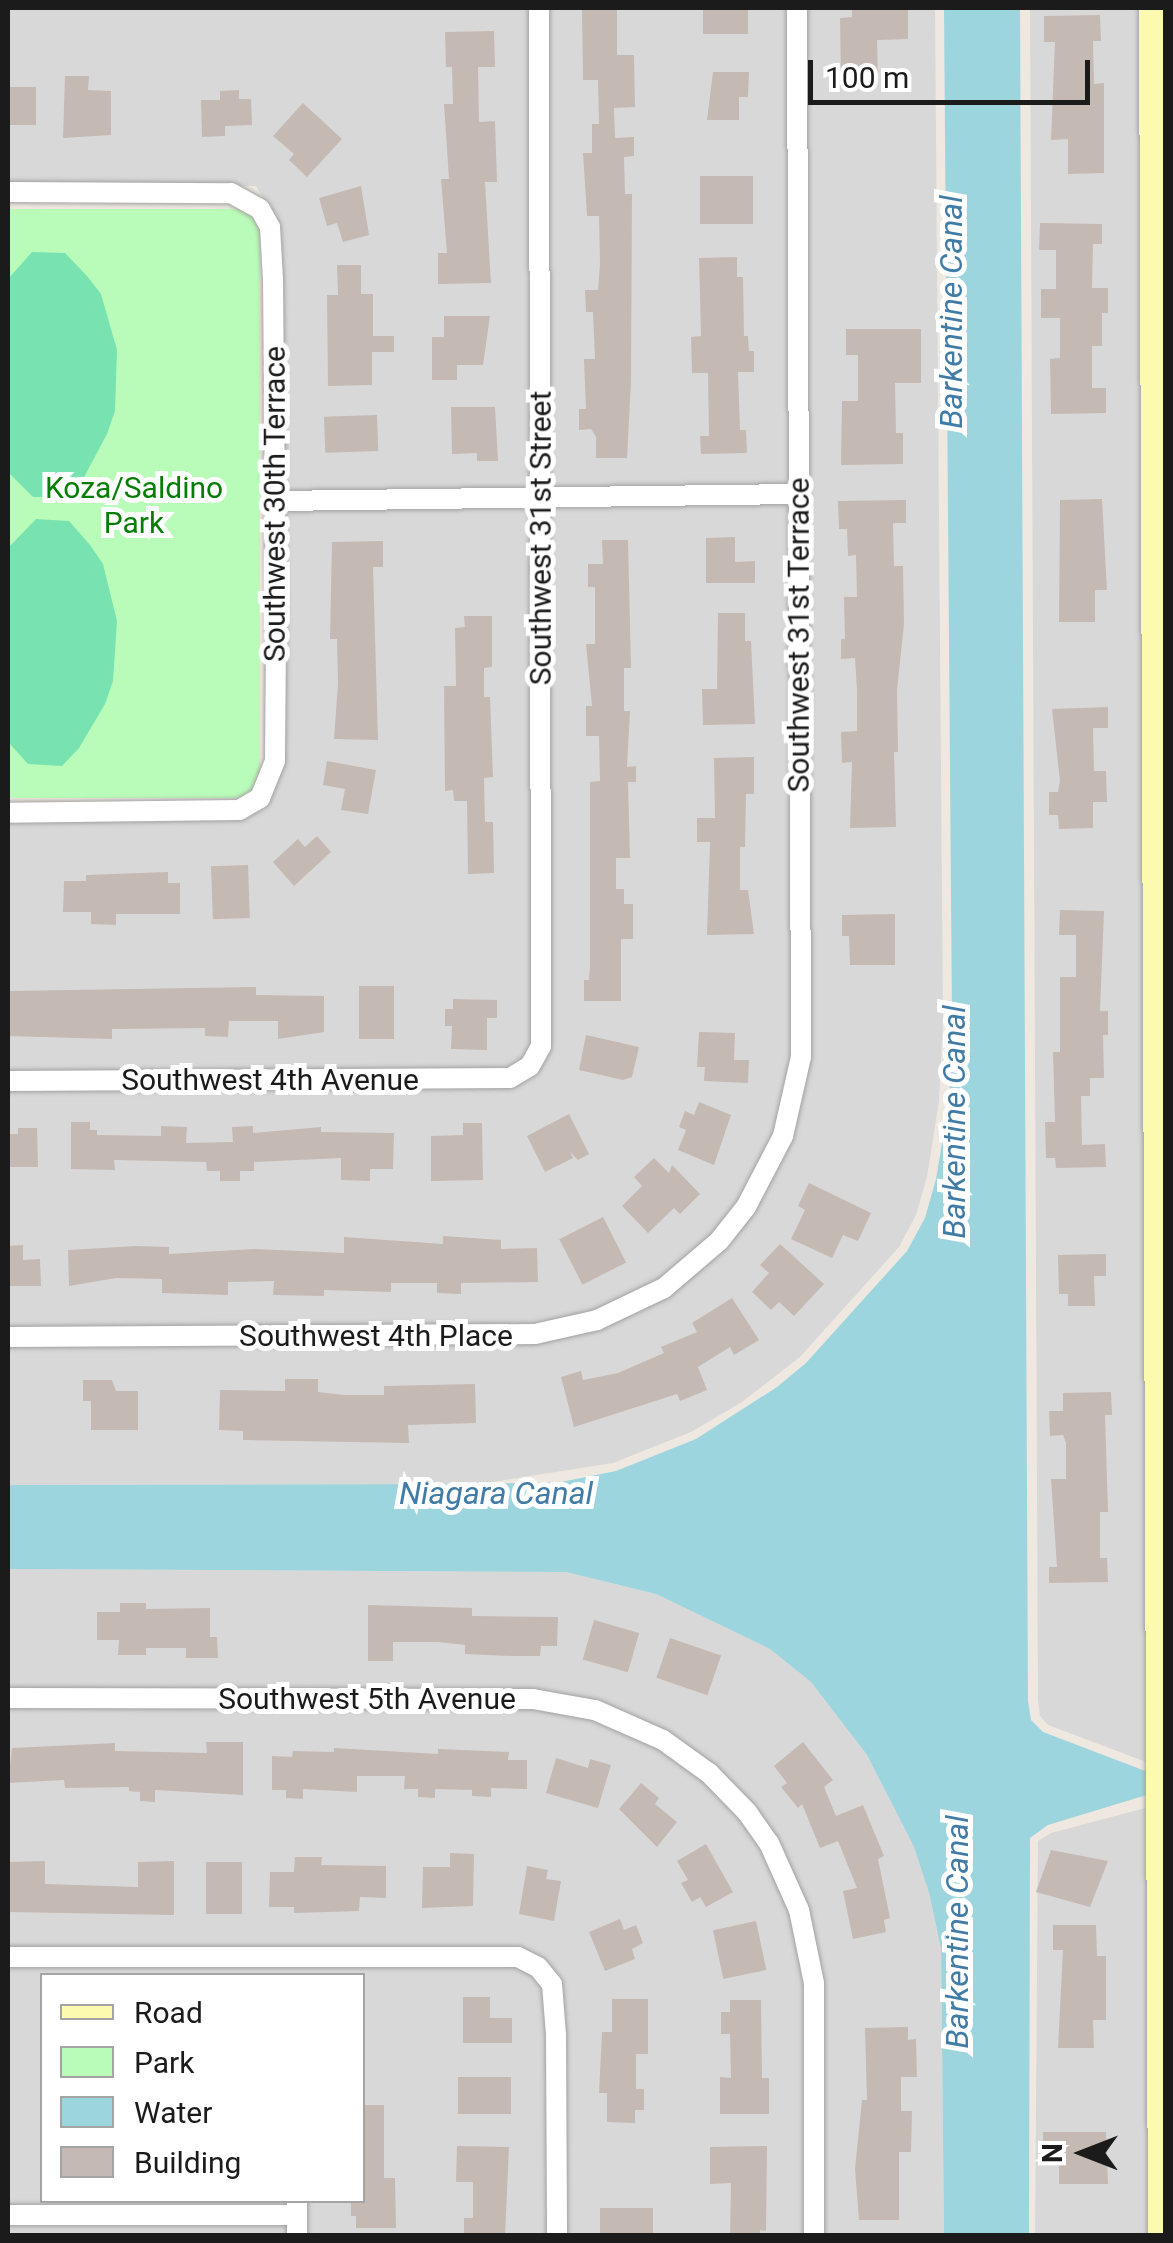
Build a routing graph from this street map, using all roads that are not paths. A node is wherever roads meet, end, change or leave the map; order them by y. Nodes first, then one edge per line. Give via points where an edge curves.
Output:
1 (539, 8) edge
2 (797, 8) edge
3 (1153, 8) edge
4 (8, 192) edge
5 (797, 494) junction
6 (541, 498) junction
7 (276, 501) junction
8 (8, 813) edge
9 (530, 1066) joint
10 (8, 1081) edge
11 (719, 1241) joint
12 (8, 1337) edge
13 (1162, 1608) edge
14 (8, 1698) edge
15 (8, 1956) edge
16 (1163, 1957) edge
17 (296, 1967) edge
18 (8, 2214) edge
19 (297, 2217) edge
20 (556, 2236) edge
21 (814, 2236) edge
22 (1162, 2236) edge

1 - 6 street, Southwest 31st Street
2 - 5 street, Southwest 31st Terrace
3 - 13 main road
4 - 7 street, Southwest 30th Terrace via 231,193 260,210 270,228 273,280
5 - 6 street
5 - 11 street, Southwest 31st Terrace via 801,1056 783,1136 746,1207
6 - 7 street
6 - 9 street, Southwest 31st Street via 544,1015 541,1046
7 - 8 street, Southwest 30th Terrace via 275,762 260,798 239,810
9 - 10 street, Southwest 4th Avenue via 510,1078 452,1080
11 - 12 street, Southwest 4th Place via 630,1307 535,1334
13 - 16 main road
14 - 21 street, Southwest 5th Avenue via 558,1702 663,1740 747,1812 800,1910 814,1983
15 - 17 street
16 - 22 main road
17 - 20 street via 518,1957 538,1967 552,1984 556,2035
18 - 19 street

